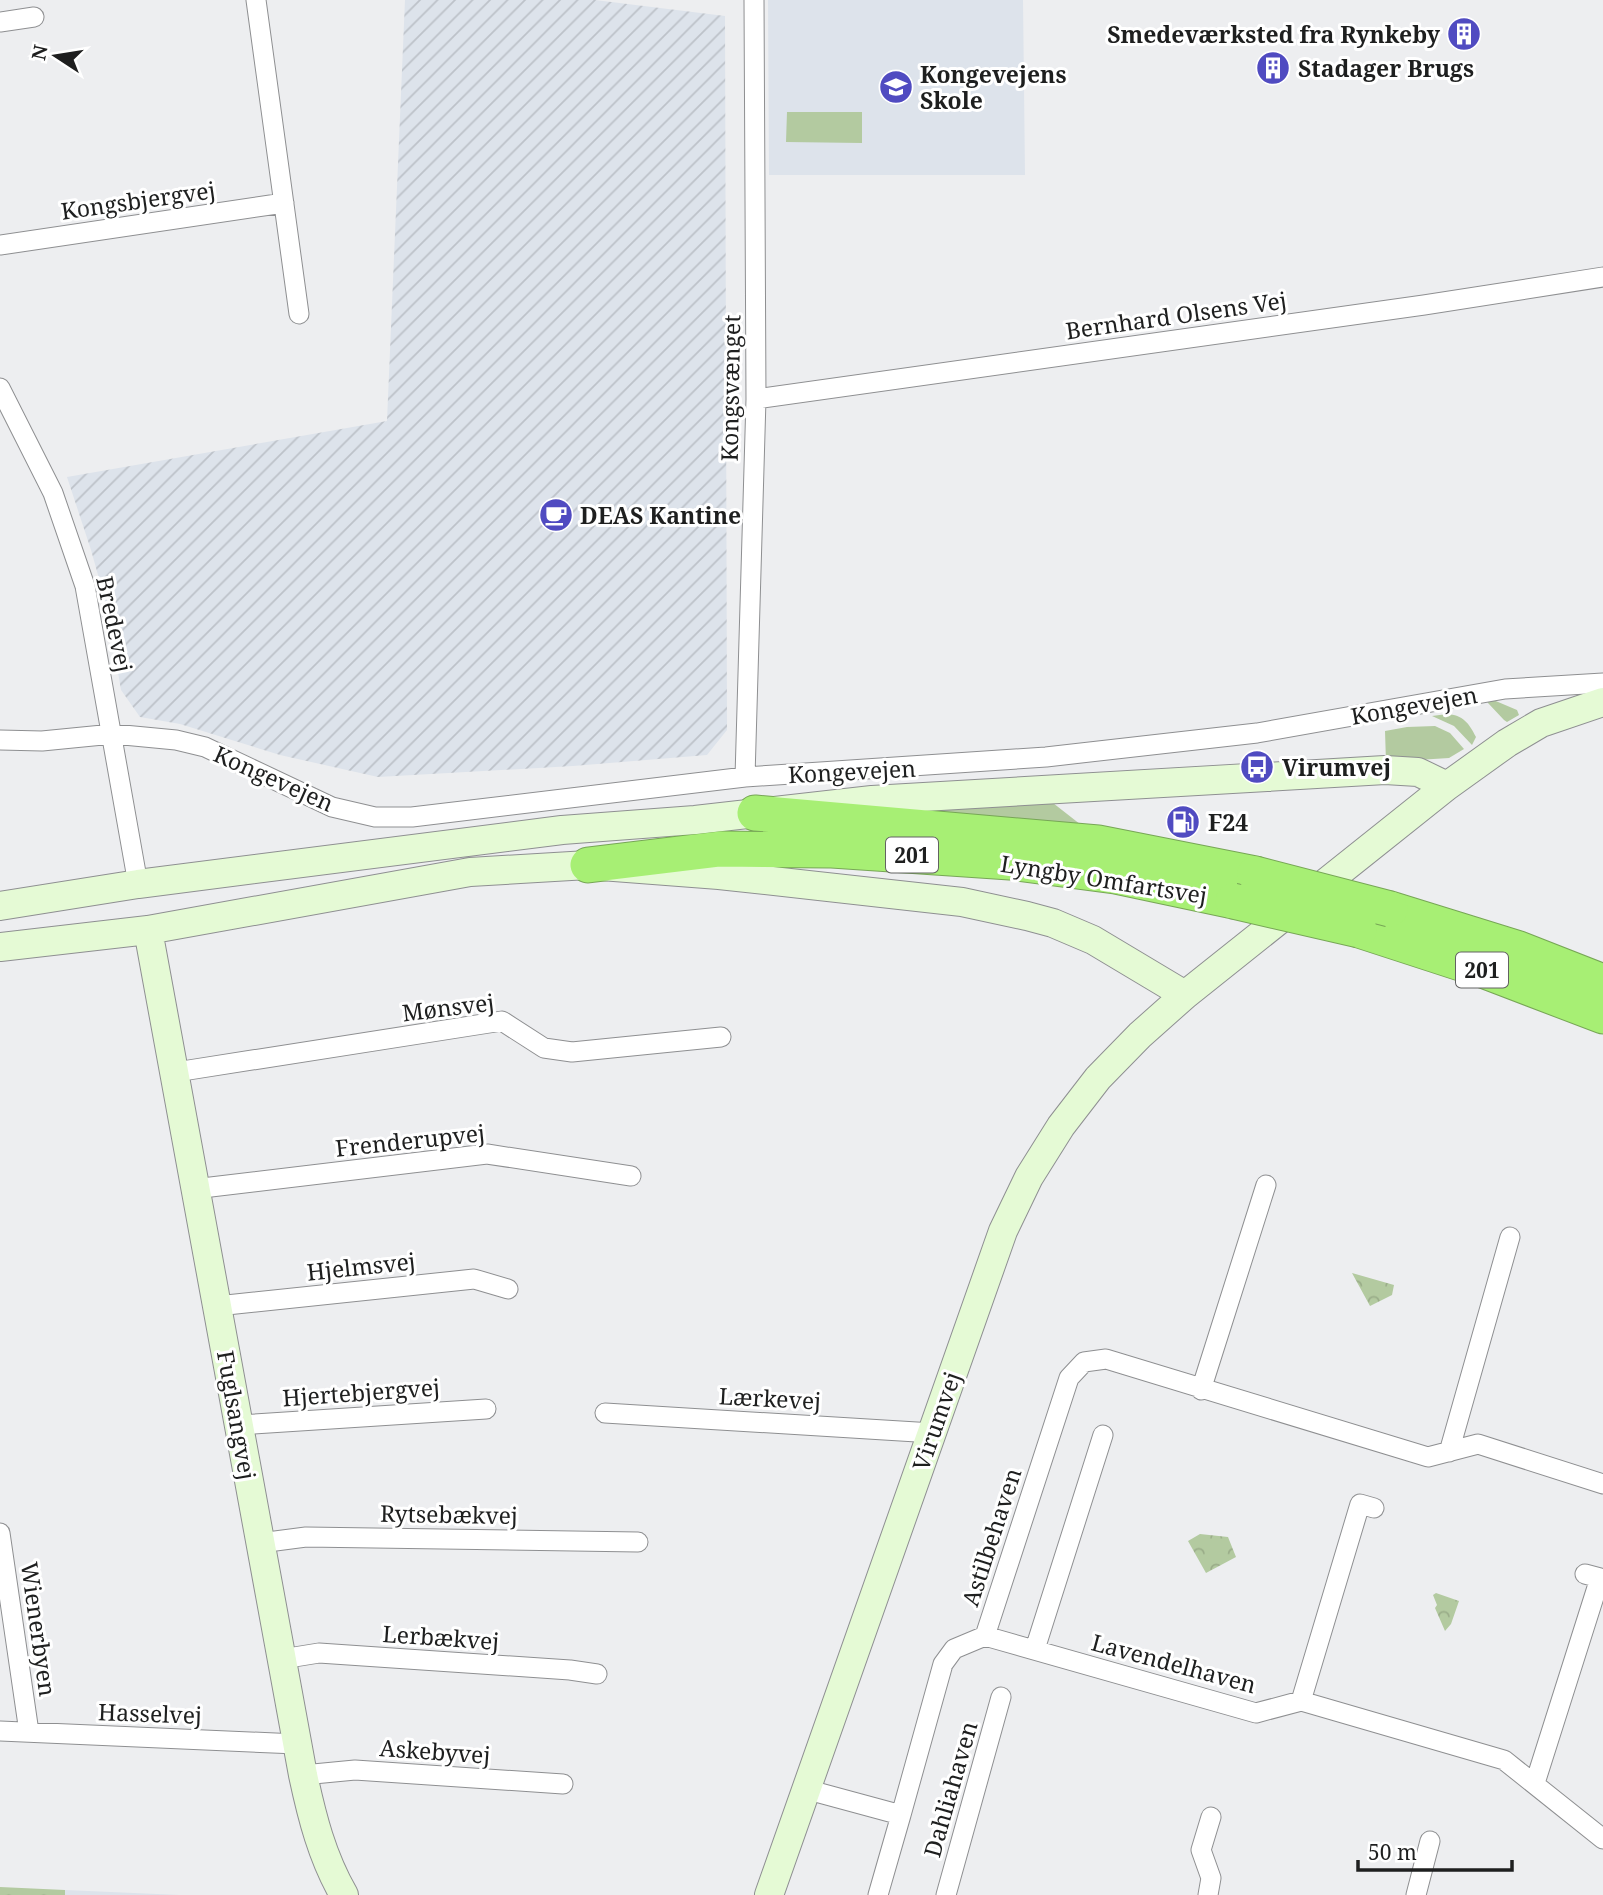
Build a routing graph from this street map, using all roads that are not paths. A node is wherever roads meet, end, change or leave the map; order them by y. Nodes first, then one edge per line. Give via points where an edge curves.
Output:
1 (256, 0) edge
2 (754, 0) edge
3 (34, 17) dead end
4 (0, 22) edge
5 (284, 203) junction
6 (0, 245) edge
7 (1603, 277) edge
8 (299, 314) dead end
9 (0, 388) edge
10 (756, 399) junction
11 (1603, 683) edge
12 (1603, 702) edge
13 (113, 734) junction
14 (0, 740) edge
15 (746, 777) junction
16 (1447, 786) junction
17 (755, 813) junction
18 (588, 865) junction
19 (138, 884) junction
20 (0, 906) edge
21 (148, 930) junction
22 (0, 947) edge
23 (1603, 982) edge
24 (1185, 995) junction
25 (1603, 1016) edge
26 (721, 1037) dead end
27 (176, 1072) junction
28 (631, 1176) dead end
29 (1266, 1185) dead end
30 (194, 1189) junction
31 (1510, 1237) dead end
32 (508, 1289) dead end
33 (217, 1306) junction
34 (1201, 1390) junction
35 (486, 1409) dead end
36 (605, 1413) dead end
37 (239, 1425) junction
38 (933, 1433) junction
39 (1103, 1435) dead end
40 (1449, 1452) junction
41 (1603, 1484) edge
42 (1374, 1508) dead end
43 (0, 1532) edge
44 (638, 1542) dead end
45 (260, 1543) junction
46 (1585, 1574) dead end
47 (985, 1636) junction
48 (1035, 1649) junction
49 (282, 1659) junction
50 (597, 1674) dead end
51 (1001, 1697) dead end
52 (1301, 1701) junction
53 (0, 1731) edge
54 (29, 1732) junction
55 (298, 1744) junction
56 (303, 1775) junction
57 (1535, 1783) junction
58 (563, 1784) dead end
59 (805, 1789) junction
60 (901, 1815) junction
61 (1211, 1817) dead end
62 (1603, 1839) edge
63 (1430, 1841) dead end
64 (344, 1895) edge
65 (769, 1895) edge
66 (878, 1895) edge
67 (946, 1895) edge
68 (1208, 1895) edge
69 (1416, 1895) edge

1 - 5 street
2 - 10 street, Kongsvænget
3 - 4 street
5 - 6 street, Kongsbjergvej
5 - 8 street
7 - 10 street, Bernhard Olsens Vej
9 - 13 street, Bredevej via 53,493 85,586
10 - 15 street, Kongsvænget
11 - 15 street, Kongevejen via 1505,690 1257,733 1025,760
12 - 16 main road via 1541,723
13 - 14 street, Kongevejen
13 - 15 street, Kongevejen via 205,747 307,797 375,817 412,817
13 - 19 street, Bredevej
16 - 17 main road, 201 via 1418,772 1385,770 872,800
16 - 24 main road
17 - 19 main road, 201 via 562,830
17 - 23 highway, 201, bridge via 1098,843 1255,874 1519,949
18 - 21 main road, 201 via 470,872
18 - 24 main road, 201 via 962,902 1027,916 1093,940
18 - 25 highway, Lyngby Omfartsvej / 201, bridge via 720,849 832,850 1010,862 1115,876 1359,930
19 - 20 main road, 201
21 - 22 main road, 201
21 - 27 main road, Fuglsangvej
24 - 38 main road, Virumvej via 1098,1078 1029,1177 1003,1231
26 - 27 street, Mønsvej via 572,1052 544,1048 502,1021
27 - 30 main road, Fuglsangvej
28 - 30 street, Frenderupvej via 487,1154
29 - 34 street
30 - 33 main road, Fuglsangvej
31 - 40 street
32 - 33 street, Hjelmsvej via 474,1279
33 - 37 main road, Fuglsangvej
34 - 40 street, Astilbehaven via 1427,1457
34 - 47 street, Astilbehaven via 1106,1359 1084,1362 1069,1378
35 - 37 street, Hjertebjergvej
36 - 38 street, Lærkevej
37 - 45 main road, Fuglsangvej
38 - 59 main road, Virumvej
39 - 48 street
40 - 41 street, Astilbehaven via 1478,1444
42 - 52 street via 1360,1504
43 - 54 street, Wienerbyen
44 - 45 street, Rytsebækvej via 306,1537
45 - 49 main road, Fuglsangvej
46 - 57 street via 1600,1578
47 - 48 street, Lavendelhaven
47 - 60 street, Astilbehaven via 954,1649 943,1664
48 - 52 street, Lavendelhaven via 1256,1713
49 - 50 street, Lerbækvej via 319,1653
49 - 55 main road, Fuglsangvej
51 - 67 street, Dahliahaven
52 - 57 street via 1504,1759
53 - 54 street, Hasselvej
54 - 55 street, Hasselvej
55 - 56 main road, Fuglsangvej
56 - 58 street, Askebyvej via 355,1770
56 - 64 main road, Fuglsangvej via 313,1822
57 - 62 street
59 - 60 street
59 - 65 main road, Virumvej
60 - 66 street, Dahliahaven
61 - 68 street via 1201,1850 1211,1878
63 - 69 street

